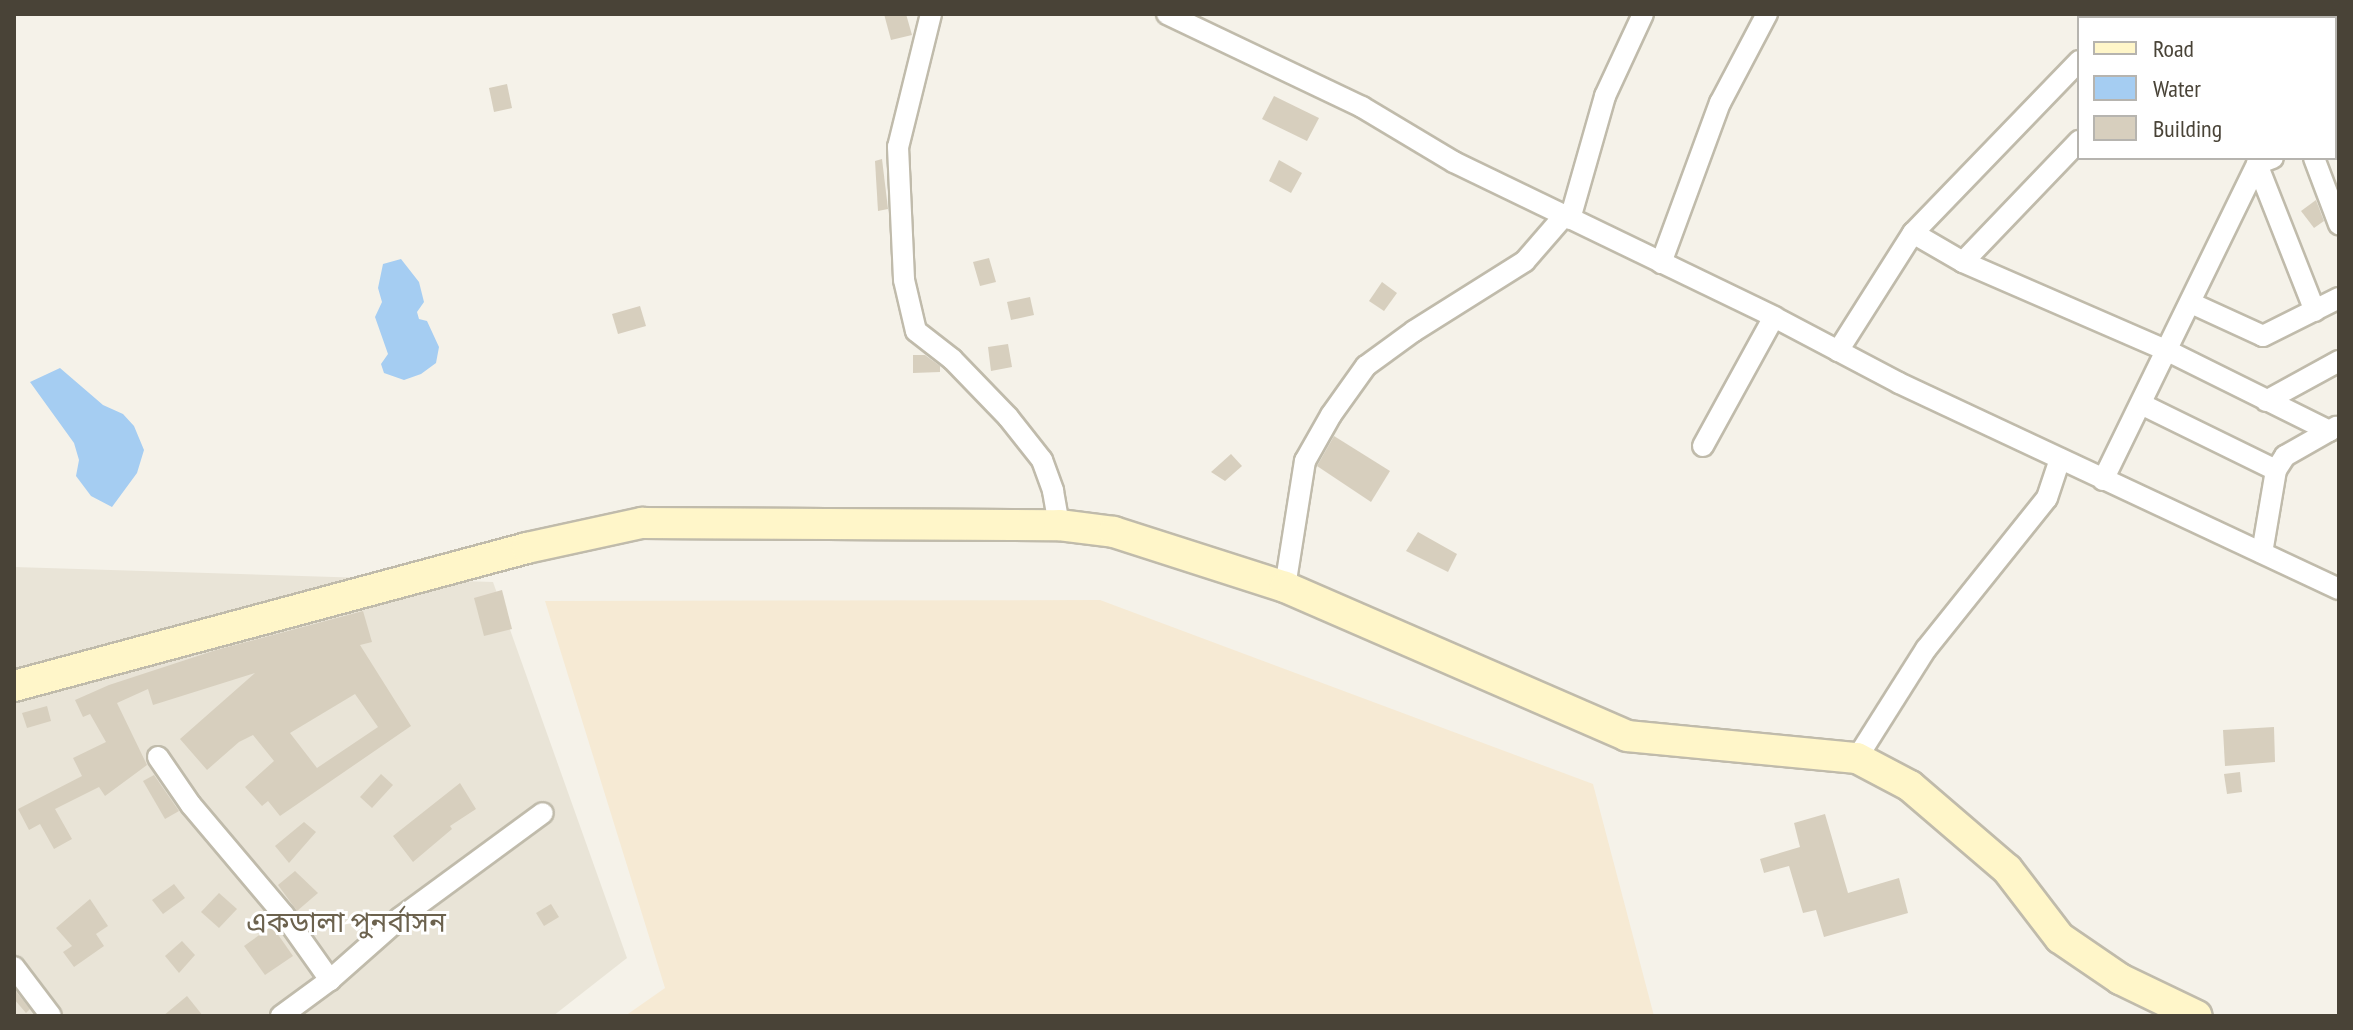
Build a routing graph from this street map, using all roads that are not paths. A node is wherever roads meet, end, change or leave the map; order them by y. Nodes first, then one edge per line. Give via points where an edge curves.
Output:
1 (931, 14) edge
2 (1167, 14) edge
3 (1643, 14) edge
4 (1767, 14) edge
5 (2077, 63) edge
6 (2077, 143) edge
7 (2315, 160) edge
8 (2265, 161) edge
9 (1567, 217) junction
10 (2339, 224) edge
11 (1913, 233) junction
12 (1963, 262) junction
13 (1661, 263) junction
14 (2339, 298) edge
15 (2191, 303) junction
16 (2315, 311) junction
17 (1774, 317) junction
18 (1838, 351) junction
19 (2168, 351) junction
20 (2339, 361) edge
21 (2266, 401) junction
22 (2141, 404) junction
23 (2334, 428) edge
24 (1703, 446) dead end
25 (2060, 459) junction
26 (2276, 470) junction
27 (2103, 480) junction
28 (1059, 525) junction
29 (2262, 553) junction
30 (1285, 587) junction
31 (2339, 589) edge
32 (14, 686) edge
33 (158, 757) dead end
34 (1857, 758) junction
35 (543, 813) dead end
36 (14, 967) edge
37 (330, 980) junction
38 (51, 1016) edge
39 (281, 1016) edge
40 (2197, 1016) edge

1 - 28 street via 898,147 904,280 916,331 952,359 1042,460
2 - 9 street via 1362,107 1454,162
3 - 9 street via 1605,96
4 - 13 street via 1720,103
5 - 11 street
6 - 12 street
7 - 10 street
8 - 15 street
8 - 16 street
9 - 13 street
9 - 30 street via 1525,261 1366,366 1305,461
11 - 12 street
11 - 18 street
12 - 19 street
13 - 17 street
14 - 16 street
15 - 16 street via 2263,336
15 - 19 street
17 - 18 street
17 - 24 street
18 - 25 street
19 - 21 street
19 - 22 street
20 - 21 street
21 - 23 street
22 - 26 street
22 - 27 street
23 - 26 street via 2285,456
25 - 27 street
25 - 34 street via 2047,498 1926,649
26 - 29 street
27 - 29 street
28 - 30 street via 1114,532
28 - 32 street via 642,523 527,548
29 - 31 street
30 - 34 street via 1627,736
33 - 37 street
34 - 40 street via 1910,786 2007,869 2060,938 2120,979
35 - 37 street via 400,918
36 - 38 street
37 - 39 street

